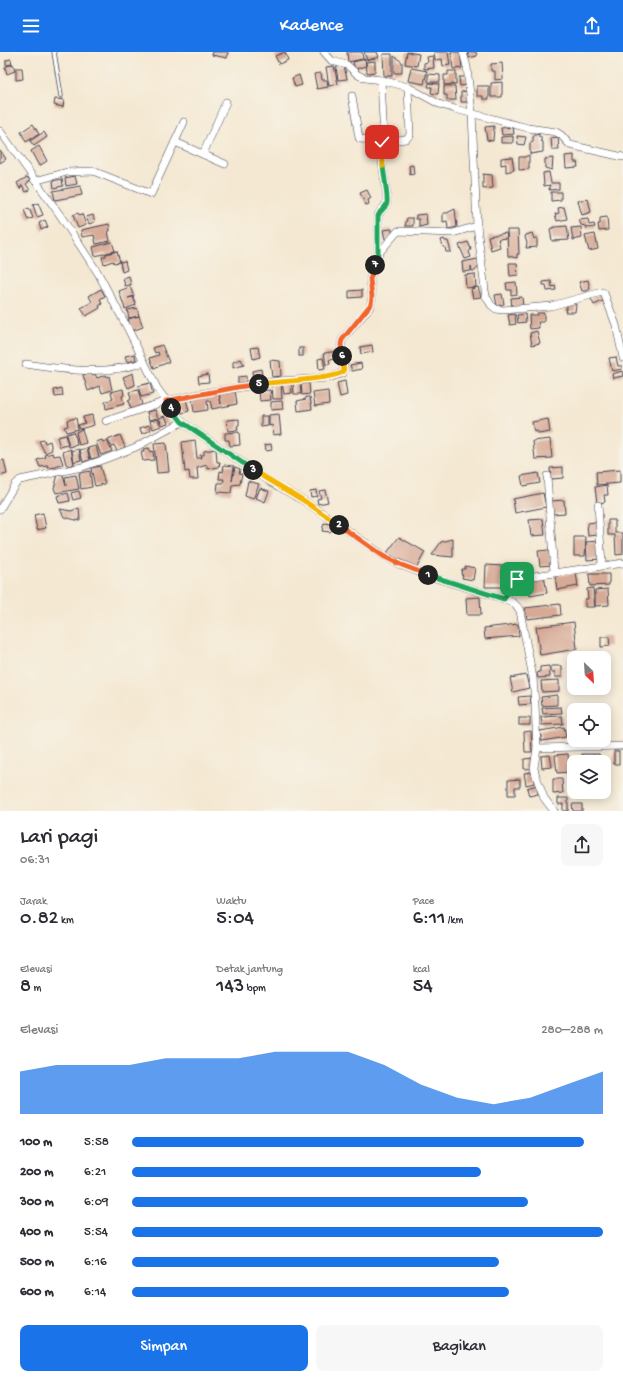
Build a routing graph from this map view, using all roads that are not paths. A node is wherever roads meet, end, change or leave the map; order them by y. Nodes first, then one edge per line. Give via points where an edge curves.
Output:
1 (54, 52) edge
2 (324, 52) edge
3 (463, 52) edge
4 (381, 80) junction
5 (408, 87) junction
6 (61, 96) dead end
7 (352, 96) dead end
8 (226, 102) dead end
9 (472, 113) junction
10 (184, 122) dead end
11 (0, 131) edge
12 (384, 141) junction
13 (175, 142) junction
14 (203, 154) junction
15 (623, 157) edge
16 (225, 164) dead end
17 (35, 180) junction
18 (477, 226) junction
19 (378, 254) junction
20 (623, 358) edge
21 (144, 362) junction
22 (26, 364) dead end
23 (166, 401) junction
24 (106, 421) dead end
25 (182, 422) junction
26 (547, 476) dead end
27 (598, 505) dead end
28 (0, 509) edge
29 (623, 563) edge
30 (602, 565) junction
31 (554, 572) junction
32 (504, 599) junction
33 (623, 746) edge
34 (536, 748) junction
35 (554, 811) edge

1 - 6 lane
2 - 4 street via 332,61 347,65 362,77
3 - 9 street
4 - 5 street
4 - 12 street
5 - 9 street via 439,104
5 - 12 street via 410,135 406,139
7 - 12 street via 359,138
8 - 14 street
9 - 15 street via 528,128 556,132 570,146
9 - 18 street
10 - 13 street
11 - 17 street
12 - 19 street via 381,144 387,201 378,216
13 - 14 street
13 - 17 street via 151,194 93,170 67,172
14 - 16 street
17 - 21 street via 98,273
18 - 19 street via 453,233 398,231
18 - 20 street via 486,296 491,305 503,310 551,306 604,292 616,325
19 - 23 street via 370,279 371,304 341,342 343,373 328,378 279,381
21 - 22 street via 134,366 94,371 64,370
21 - 23 street
23 - 24 street
23 - 25 street
25 - 28 street via 136,447 106,459 82,467 23,478 16,484
25 - 32 street via 268,480 306,502 383,556 430,576
26 - 31 street
27 - 30 street
29 - 30 street
30 - 31 street
31 - 32 street via 517,579
32 - 34 street via 518,606 520,611 533,678
33 - 34 street
34 - 35 street via 536,776 544,798

